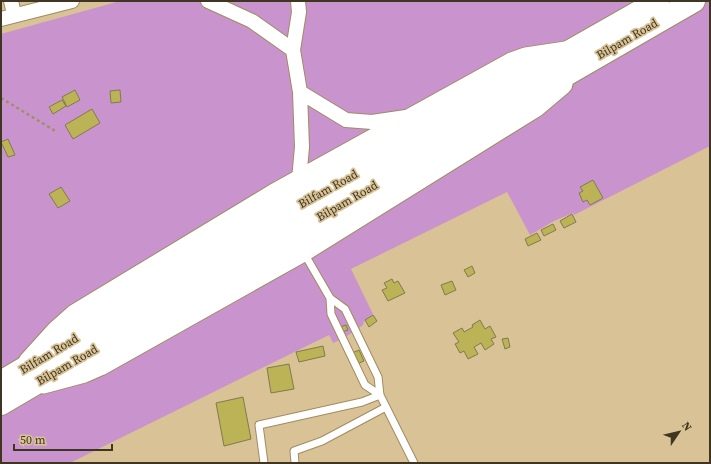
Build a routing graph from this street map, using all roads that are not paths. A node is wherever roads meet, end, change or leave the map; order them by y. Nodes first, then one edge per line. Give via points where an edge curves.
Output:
1 (72, 1) edge
2 (208, 1) edge
3 (298, 1) edge
4 (658, 1) edge
5 (694, 1) edge
6 (13, 8) edge
7 (1, 19) edge
8 (293, 50) junction
9 (575, 59) junction
10 (300, 92) junction
11 (414, 116) junction
12 (299, 180) junction
13 (289, 222) junction
14 (330, 298) junction
15 (26, 378) junction
16 (1, 382) edge
17 (380, 395) junction
18 (1, 404) edge
19 (386, 407) junction
20 (264, 463) edge
21 (295, 463) edge
22 (414, 463) edge

1 - 6 street
2 - 8 street via 252,21
3 - 8 street
4 - 9 main road
5 - 9 main road, Bilpam Road
6 - 7 street
8 - 10 street
9 - 11 street via 526,58
9 - 13 main road, Bilpam Road
10 - 11 street via 346,120 372,122
10 - 12 street via 302,147
11 - 12 street
12 - 13 street
13 - 14 lane
13 - 15 main road, Bilpam Road
13 - 15 street via 75,315 57,330
14 - 17 lane via 345,309 378,377
14 - 17 lane via 331,314 365,385
15 - 16 main road, Bilfam Road
15 - 18 main road, Bilpam Road
17 - 19 lane
17 - 20 lane via 362,402 259,425
19 - 21 lane via 322,441 294,451
19 - 22 lane

